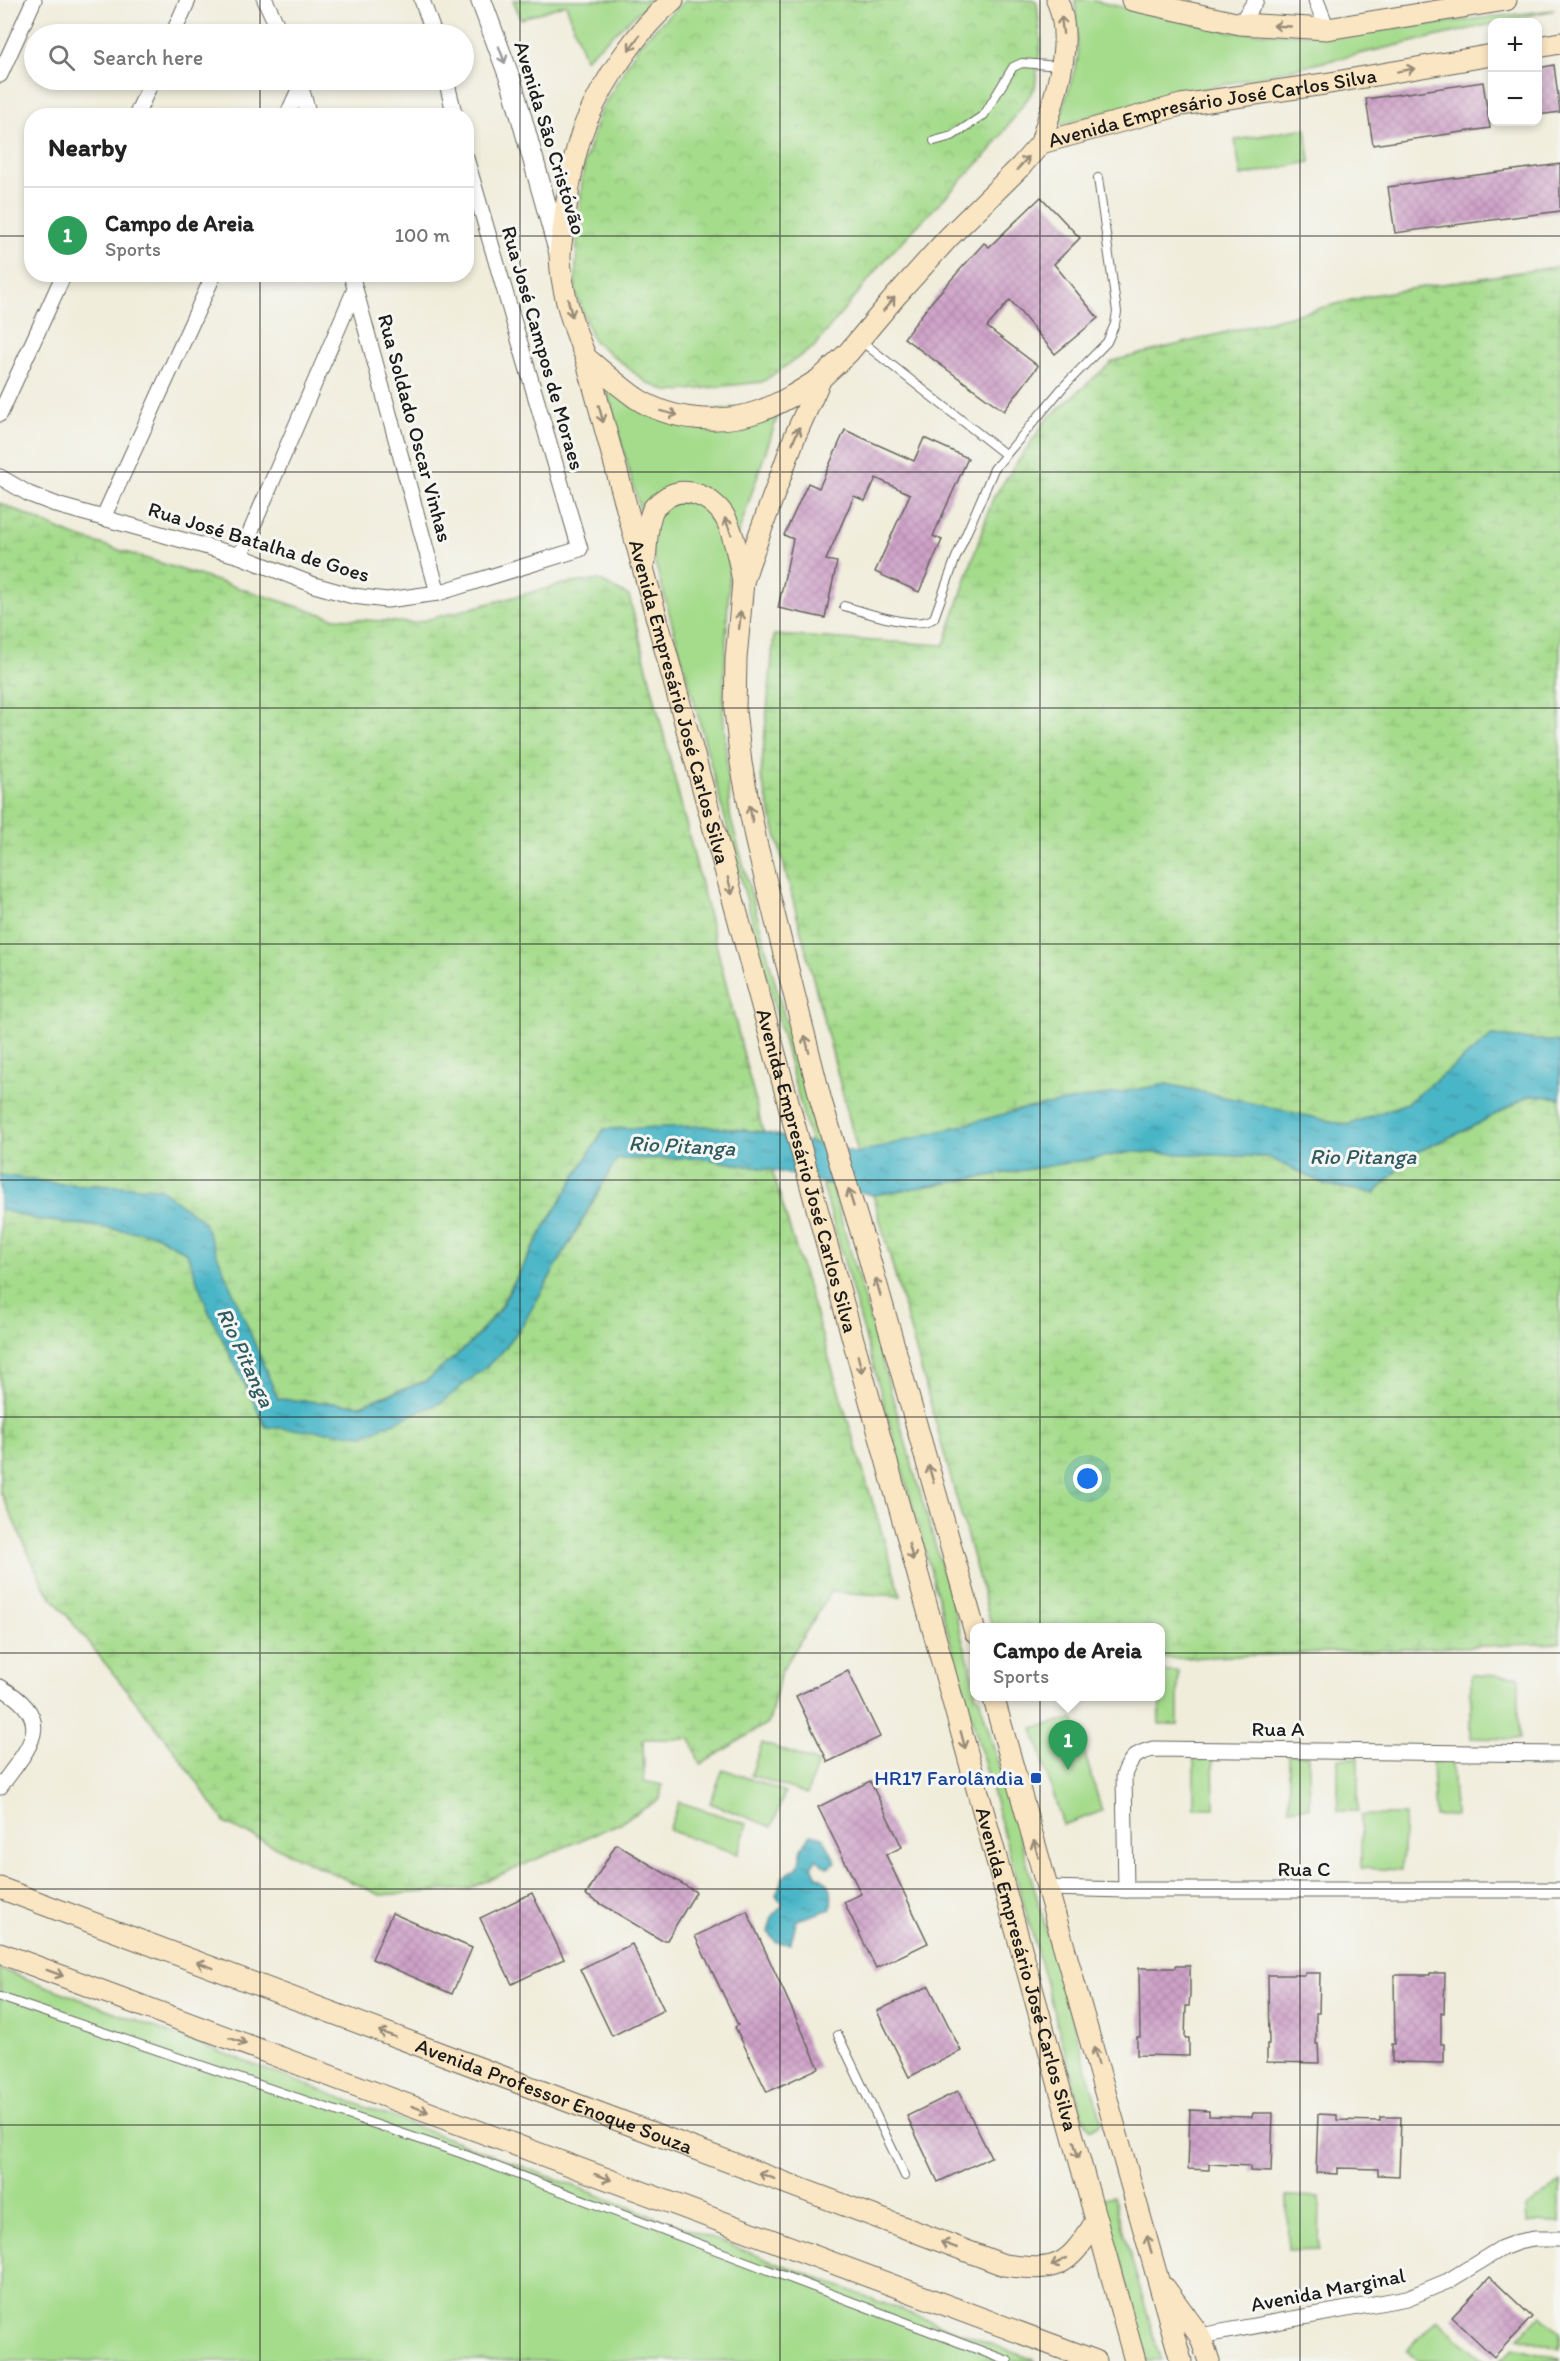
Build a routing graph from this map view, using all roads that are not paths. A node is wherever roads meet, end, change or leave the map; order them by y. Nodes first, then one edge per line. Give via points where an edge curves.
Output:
1 (34, 0) edge
2 (188, 0) edge
3 (265, 0) edge
4 (422, 0) edge
5 (481, 0) edge
6 (673, 0) edge
7 (1057, 0) edge
8 (1132, 0) edge
9 (1256, 0) edge
10 (1316, 0) edge
11 (1506, 0) edge
12 (177, 24) edge
13 (276, 24) edge
14 (430, 24) edge
15 (1240, 24) junction
16 (1327, 29) junction
17 (1560, 43) edge
18 (1542, 46) edge
19 (1488, 56) edge
20 (1061, 66) junction
21 (0, 75) edge
22 (148, 90) edge
23 (297, 90) edge
24 (302, 90) edge
25 (449, 90) edge
26 (140, 108) edge
27 (290, 108) edge
28 (307, 108) edge
29 (454, 108) edge
30 (934, 141) dead end
31 (1041, 143) junction
32 (1098, 178) dead end
33 (474, 197) edge
34 (560, 256) junction
35 (59, 282) edge
36 (210, 282) edge
37 (353, 282) edge
38 (860, 340) junction
39 (586, 358) junction
40 (821, 378) junction
41 (0, 414) edge
42 (1006, 454) junction
43 (0, 477) edge
44 (103, 518) junction
45 (580, 549) joint
46 (240, 556) junction
47 (644, 573) junction
48 (743, 582) junction
49 (438, 593) junction
50 (844, 606) dead end
51 (972, 1623) edge
52 (0, 1687) edge
53 (994, 1701) edge
54 (1560, 1754) edge
55 (0, 1787) edge
56 (0, 1888) edge
57 (1047, 1888) junction
58 (1126, 1890) junction
59 (1560, 1890) edge
60 (0, 1953) edge
61 (0, 1997) edge
62 (838, 2035) dead end
63 (905, 2176) dead end
64 (1096, 2222) junction
65 (1560, 2239) edge
66 (1159, 2280) junction
67 (1200, 2336) junction
68 (1008, 2361) edge
69 (1096, 2361) edge
70 (1135, 2361) edge
71 (1181, 2361) edge
72 (1209, 2361) edge

1 - 21 street
2 - 12 street
3 - 13 street
4 - 14 street
5 -> 34 street, Avenida São Cristóvão via 512,84
6 -> 34 main road, Avenida Empresário José Carlos Silva via 644,30 613,72 586,122 569,188
20 -> 7 main road via 1064,30
8 - 15 main road
9 - 15 street
10 - 16 street
11 - 16 main road
16 -> 15 main road
17 - 18 main road
31 -> 19 main road, Avenida Empresário José Carlos Silva via 1181,105
20 - 30 lane via 1022,63 1013,67 984,115 952,136
20 - 31 main road
22 - 26 street
23 - 27 street
24 - 28 street
25 - 29 street
38 -> 31 main road, Avenida Empresário José Carlos Silva via 950,237
32 - 42 lane via 1117,312 1113,331
33 - 45 street, Rua José Campos de Moraes
34 -> 39 main road, Avenida Empresário José Carlos Silva via 571,315
35 - 41 street
36 - 44 street
37 - 46 street
37 - 49 street, Rua Soldado Oscar Vinhas
38 - 40 main road, Avenida Empresário José Carlos Silva
38 - 42 lane
39 -> 40 main road via 659,410 702,418 762,411
39 -> 47 main road, Avenida Empresário José Carlos Silva
48 -> 40 main road, Avenida Empresário José Carlos Silva via 795,436
42 - 50 lane via 994,469 934,618 926,623 903,621
43 - 44 street, Rua José Batalha de Goes via 28,494
44 - 46 street, Rua José Batalha de Goes
45 - 49 street, Rua José Batalha de Goes
46 - 49 street, Rua José Batalha de Goes via 353,596 387,600
48 -> 47 main road via 726,518 716,504 698,494 680,492 666,497 654,508
47 -> 64 main road, Avenida Empresário José Carlos Silva
51 -> 48 main road, Avenida Empresário José Carlos Silva via 821,1101 756,842 735,710
52 - 55 street via 26,1706 35,1722 35,1734
57 -> 53 main road, Avenida Empresário José Carlos Silva
54 - 58 street, Rua A via 1165,1749 1138,1752 1124,1775
64 -> 56 main road, Avenida Professor Enoque Souza via 1075,2252 1058,2264 1039,2270 1004,2265
57 - 58 street, Rua C
66 -> 57 main road, Avenida Empresário José Carlos Silva
58 - 59 street, Rua C
60 -> 69 main road
61 - 68 lane via 463,2154
62 - 63 lane
64 - 70 main road, Avenida Empresário José Carlos Silva
65 - 67 street, Avenida Marginal via 1534,2239 1502,2248 1448,2281 1407,2298
66 - 67 main road
66 - 71 main road, Avenida Empresário José Carlos Silva
67 - 72 main road

